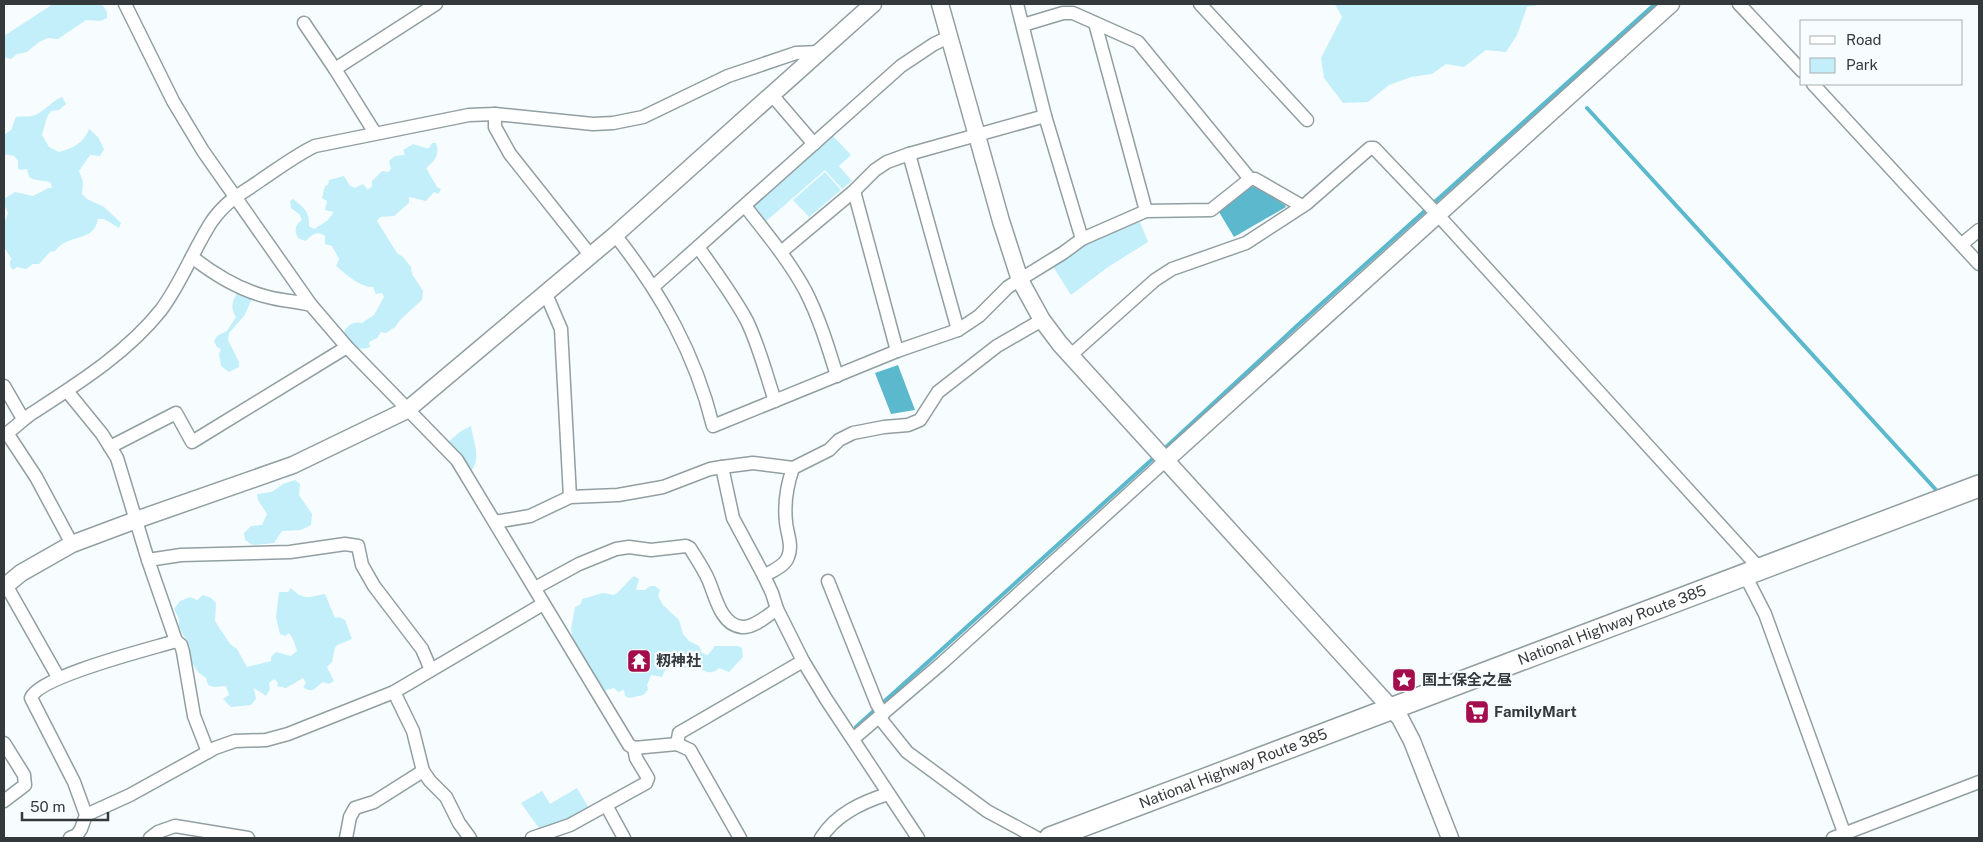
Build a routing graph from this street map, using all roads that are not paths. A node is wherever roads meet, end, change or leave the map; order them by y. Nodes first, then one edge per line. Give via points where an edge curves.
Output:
1 (125, 4) edge
2 (436, 4) edge
3 (873, 4) edge
4 (940, 4) edge
5 (1017, 4) edge
6 (1200, 4) edge
7 (1671, 4) edge
8 (1739, 4) edge
9 (304, 23) dead end
10 (1095, 23) junction
11 (1023, 25) junction
12 (950, 37) junction
13 (820, 52) junction
14 (334, 69) junction
15 (1800, 69) edge
16 (1814, 85) edge
17 (772, 95) junction
18 (495, 114) junction
19 (1046, 116) junction
20 (1307, 120) dead end
21 (375, 133) junction
22 (977, 134) junction
23 (814, 144) junction
24 (909, 154) junction
25 (1250, 178) junction
26 (854, 191) junction
27 (235, 196) junction
28 (745, 206) junction
29 (1302, 206) junction
30 (1146, 211) junction
31 (1438, 215) junction
32 (1979, 230) edge
33 (615, 235) junction
34 (1082, 239) junction
35 (1962, 244) junction
36 (698, 247) junction
37 (781, 252) junction
38 (591, 256) junction
39 (192, 257) junction
40 (1979, 264) edge
41 (1020, 280) junction
42 (653, 287) junction
43 (546, 294) junction
44 (311, 305) junction
45 (1042, 320) junction
46 (958, 330) junction
47 (347, 347) junction
48 (897, 352) junction
49 (1071, 355) junction
50 (837, 376) junction
51 (4, 386) edge
52 (67, 390) junction
53 (775, 401) junction
54 (407, 410) junction
55 (24, 419) junction
56 (6, 434) edge
57 (110, 447) junction
58 (1166, 460) junction
59 (722, 467) junction
60 (793, 468) junction
61 (1979, 486) edge
62 (570, 497) junction
63 (136, 520) junction
64 (495, 522) junction
65 (72, 544) junction
66 (148, 560) junction
67 (1753, 572) junction
68 (764, 576) junction
69 (828, 580) dead end
70 (5, 586) edge
71 (535, 588) junction
72 (543, 604) junction
73 (777, 609) junction
74 (176, 641) junction
75 (804, 661) junction
76 (431, 670) junction
77 (58, 677) junction
78 (394, 692) junction
79 (1391, 709) junction
80 (881, 716) junction
81 (853, 739) junction
82 (4, 743) edge
83 (677, 744) junction
84 (634, 748) junction
85 (208, 752) junction
86 (423, 771) junction
87 (1979, 782) edge
88 (888, 794) junction
89 (4, 801) edge
90 (606, 805) junction
91 (86, 815) junction
92 (1058, 837) edge
93 (1841, 837) edge
94 (70, 838) edge
95 (150, 838) edge
96 (248, 838) edge
97 (346, 838) edge
98 (470, 838) edge
99 (532, 838) edge
100 (624, 838) edge
101 (740, 838) edge
102 (821, 838) edge
103 (918, 838) edge
104 (1037, 838) edge
105 (1450, 838) edge

1 - 27 street via 173,101
2 - 14 street
3 - 13 street
4 - 12 street
5 - 11 street
6 - 20 street
7 - 31 street
8 - 15 street
9 - 14 street
10 - 11 street via 1073,13 1064,13
10 - 25 street via 1138,42
10 - 30 street
11 - 19 street
12 - 22 street
12 - 23 street via 901,66
13 - 17 street
13 - 18 street via 796,53 728,76 643,116 612,123
14 - 21 street
16 - 35 street
17 - 23 street
17 - 33 street
18 - 21 street via 469,115
18 - 38 street via 495,127 510,154
19 - 22 street
19 - 34 street
21 - 27 street via 316,146 298,154
22 - 24 street
22 - 41 street
23 - 28 street
24 - 26 street via 887,162
24 - 46 street
25 - 29 street
25 - 30 street via 1210,210
26 - 37 street
26 - 48 street
27 - 39 street via 212,222
27 - 44 street
28 - 36 street
28 - 37 street
29 - 31 street via 1370,148 1374,148
29 - 49 street via 1246,242 1172,269 1154,280
30 - 34 street
31 - 58 street
31 - 67 street
32 - 35 street
33 - 38 street
33 - 42 street
34 - 41 street
35 - 40 street
36 - 42 street
36 - 53 street via 747,321
37 - 50 street via 820,322
38 - 43 street
39 - 44 street via 216,275 242,288
39 - 52 street via 180,282 138,335
41 - 45 street
41 - 46 street via 1008,287 980,316
42 - 53 street via 698,373 713,426
43 - 54 street
43 - 62 street via 561,329
44 - 47 street
45 - 49 street
45 - 60 street via 997,346 938,392 920,420 908,425 853,433 829,450
46 - 48 street
47 - 54 street
47 - 57 street via 192,442 176,413
48 - 50 street
49 - 58 street
50 - 53 street
51 - 55 street
52 - 55 street
52 - 57 street
54 - 63 street via 292,465
54 - 64 street via 457,460
55 - 56 street
56 - 65 street via 36,477
57 - 63 street via 117,458
58 - 79 street
58 - 80 street
59 - 60 street via 752,462
59 - 62 street via 663,487 618,495
59 - 68 street via 734,518
60 - 68 street via 786,506 790,542 788,558
61 - 67 highway, National Highway Route 385
62 - 64 street via 530,516
63 - 65 street
63 - 66 street
64 - 71 street
65 - 70 street
66 - 74 street
66 - 76 street via 181,555 290,552 346,544 358,546 362,565 374,586 422,649
67 - 79 highway, National Highway Route 385
67 - 93 street
68 - 73 street
69 - 80 street
70 - 77 street
71 - 72 street
71 - 73 street via 578,564 616,549 686,546 707,578 717,606 733,624 743,627 754,624
72 - 76 street
72 - 84 street via 629,745
73 - 75 street
74 - 77 street
74 - 85 street via 181,645 194,716
75 - 81 street
75 - 83 street via 679,733
76 - 78 street
77 - 91 street via 33,693 31,698 74,782
78 - 85 street via 288,734 266,740 235,741
78 - 86 street via 413,731
79 - 92 highway, National Highway Route 385
79 - 105 street via 1400,718 1412,741
80 - 81 street
80 - 104 street via 907,752 988,811
81 - 88 street
82 - 89 street via 24,775 25,785
83 - 84 street
83 - 101 street via 690,750
84 - 90 street via 648,778 646,783
85 - 91 street
86 - 97 street via 374,802 355,808
86 - 98 street via 446,797
87 - 93 street
88 - 102 street via 848,810
88 - 103 street
90 - 99 street via 570,825
90 - 100 street
91 - 94 street via 77,835
95 - 96 street via 175,826

